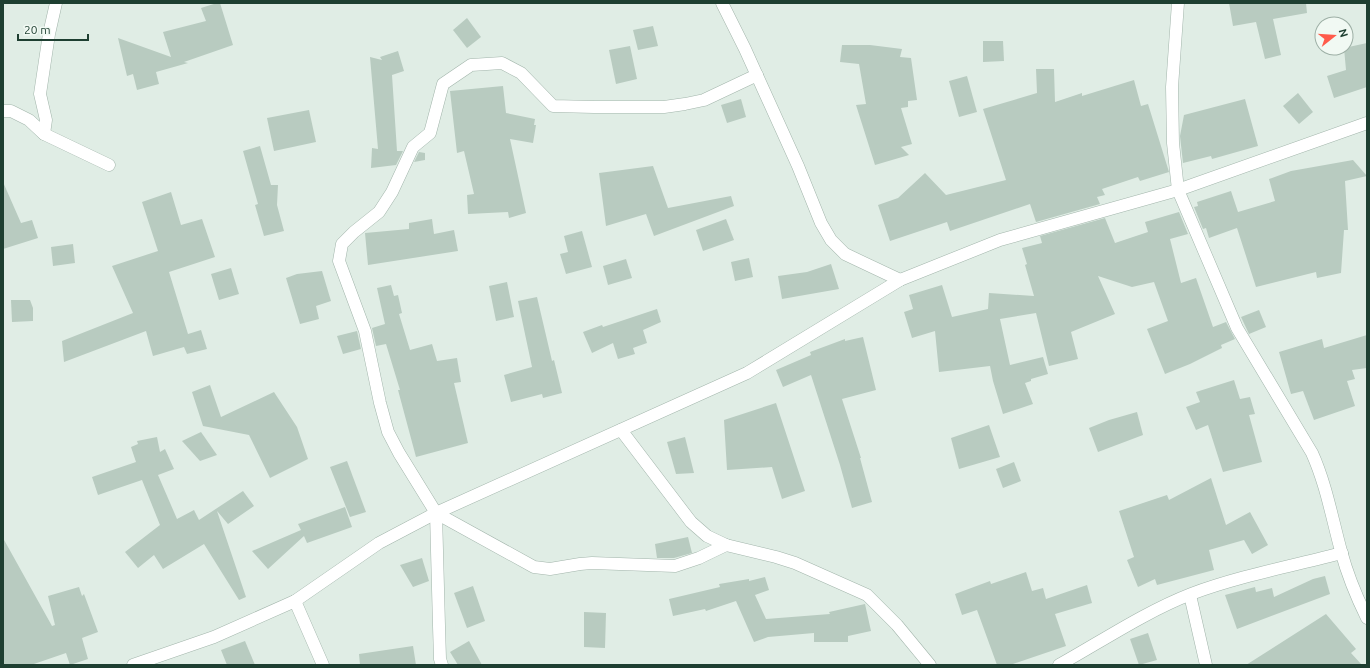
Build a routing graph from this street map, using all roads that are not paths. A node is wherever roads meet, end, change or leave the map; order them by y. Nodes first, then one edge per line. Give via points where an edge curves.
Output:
1 (56, 3) edge
2 (722, 3) edge
3 (1178, 3) edge
4 (757, 75) junction
5 (3, 111) edge
6 (1367, 123) edge
7 (44, 134) junction
8 (109, 165) dead end
9 (1178, 190) junction
10 (900, 280) junction
11 (621, 430) junction
12 (436, 513) junction
13 (726, 545) junction
14 (1342, 553) junction
15 (1190, 595) junction
16 (295, 601) junction
17 (1367, 618) edge
18 (133, 665) edge
19 (323, 665) edge
20 (442, 665) edge
21 (930, 665) edge
22 (1059, 665) edge
23 (1206, 665) edge

1 - 7 street via 40,94 46,120
2 - 4 street
3 - 9 street via 1172,87 1173,142
4 - 10 street via 831,240 845,254
4 - 12 street via 704,100 664,107 554,106 521,73 502,63 471,65 443,84 430,133 413,146 392,192 379,212 342,244 339,261 365,331 388,432
5 - 7 street via 11,111 29,120
6 - 9 street
7 - 8 street
9 - 10 street via 1000,240
9 - 14 street via 1237,328 1312,453 1320,471
10 - 11 street via 747,373
11 - 12 street
11 - 13 street via 691,522 707,536
12 - 13 street via 534,567 550,569 592,563 675,566
12 - 16 street via 379,543
12 - 20 street
13 - 21 street via 795,563 868,595
14 - 15 street
14 - 17 street
15 - 22 street via 1132,623
15 - 23 street
16 - 18 street via 214,637
16 - 19 street

